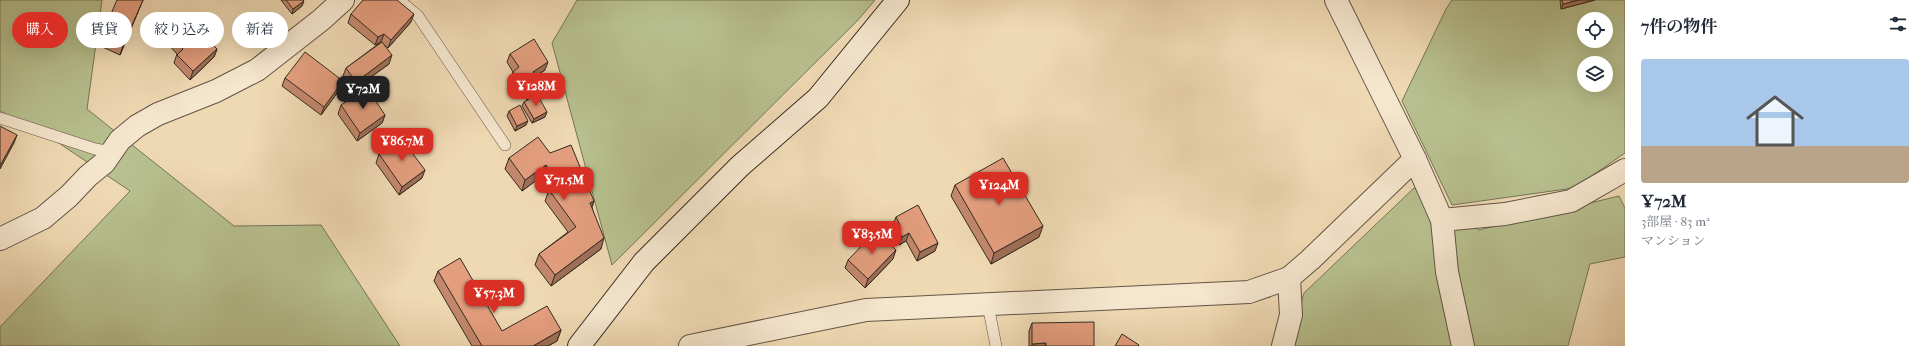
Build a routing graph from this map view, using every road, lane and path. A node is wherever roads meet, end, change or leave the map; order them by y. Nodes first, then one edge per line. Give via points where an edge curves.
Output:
1 (343, 0) edge
2 (399, 0) edge
3 (898, 0) edge
4 (1336, 0) edge
5 (0, 118) edge
6 (505, 145) dead end
7 (112, 152) junction
8 (1416, 158) junction
9 (1625, 170) edge
10 (1442, 220) junction
11 (0, 239) edge
12 (1289, 278) junction
13 (988, 305) junction
14 (579, 346) edge
15 (690, 346) edge
16 (996, 346) edge
17 (1283, 346) edge
18 (1464, 346) edge

1 - 7 street via 257,70 216,91 158,114 120,140
2 - 6 lane via 418,16
3 - 14 street via 818,98 740,166 644,262
4 - 8 street
5 - 7 lane via 95,149
7 - 11 street via 104,163 43,218
8 - 10 street
8 - 12 street
9 - 10 street via 1571,201 1505,214
10 - 18 street via 1447,272
12 - 13 street via 1249,292
12 - 17 street via 1291,315
13 - 15 street via 866,310
13 - 16 lane

